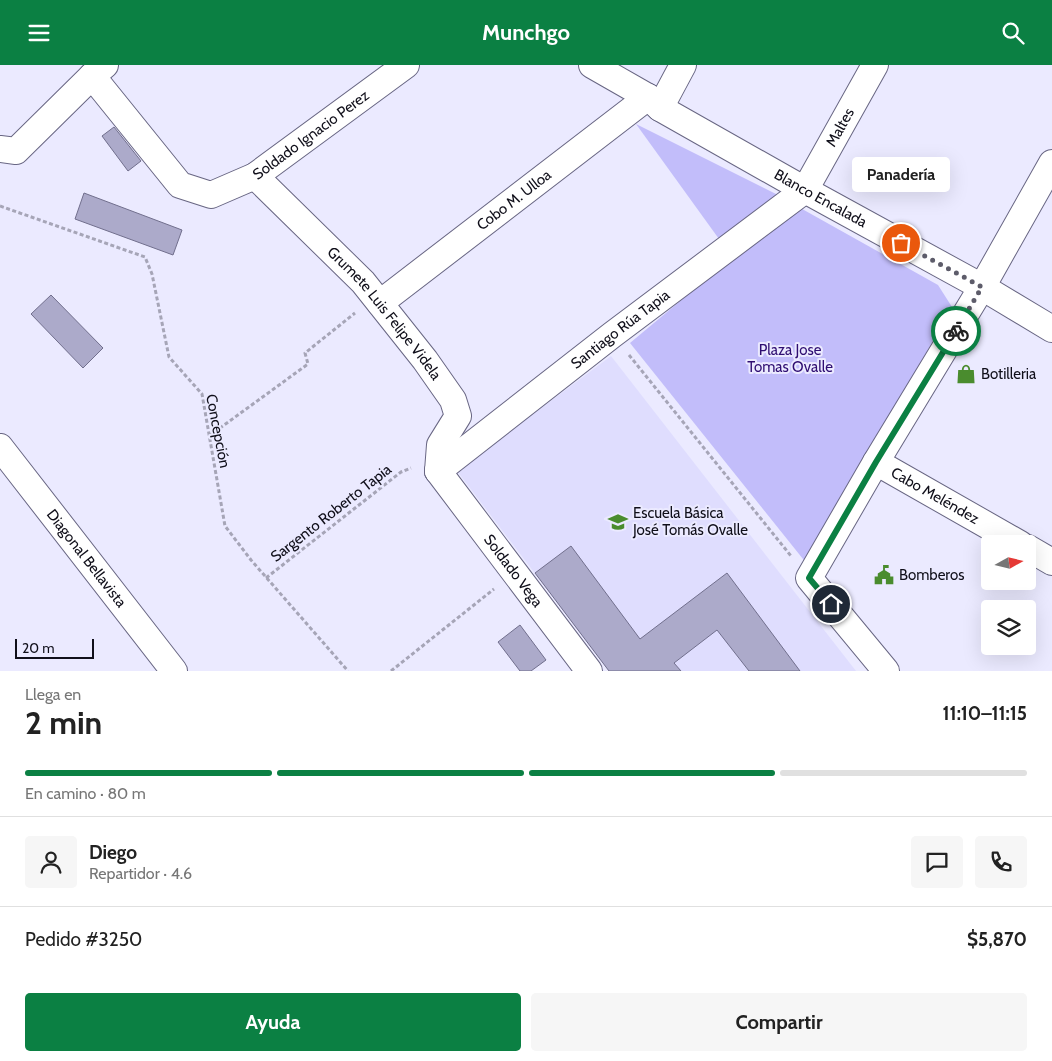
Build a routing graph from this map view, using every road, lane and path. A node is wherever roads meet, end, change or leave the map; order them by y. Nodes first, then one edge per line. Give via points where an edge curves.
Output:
1 (406, 65) edge
2 (592, 65) edge
3 (683, 65) edge
4 (875, 65) edge
5 (99, 70) edge
6 (654, 102) junction
7 (0, 149) edge
8 (1052, 163) edge
9 (255, 176) junction
10 (805, 190) junction
11 (0, 206) edge
12 (982, 287) junction
13 (378, 300) junction
14 (1052, 329) edge
15 (612, 335) junction
16 (209, 436) junction
17 (0, 447) edge
18 (876, 462) junction
19 (439, 465) junction
20 (1004, 535) edge
21 (1036, 553) edge
22 (1052, 562) edge
23 (515, 573) junction
24 (266, 578) junction
25 (809, 578) junction
26 (174, 671) edge
27 (348, 671) edge
28 (391, 671) edge
29 (588, 671) edge
30 (886, 671) edge

1 - 9 street, Soldado Ignacio Perez
2 - 6 street, Blanco Encalada
3 - 6 street
4 - 10 street, Maltes
5 - 7 street via 16,151
5 - 9 street, Soldado Ignacio Perez via 180,185 211,195
6 - 10 street, Blanco Encalada
6 - 13 street, Cobo M. Ulloa
8 - 12 street
9 - 13 street, Grumete Luis Felipe Videla
10 - 12 street, Blanco Encalada
10 - 15 street, Santiago Rúa Tapia
11 - 16 path, Concepción via 145,257 152,274 169,357 202,394
12 - 14 street, Blanco Encalada
12 - 18 street
13 - 16 path via 305,353 308,364
13 - 19 street, Grumete Luis Felipe Videla via 453,400 458,416 440,445
15 - 19 street, Santiago Rúa Tapia
15 - 25 path
16 - 24 path, Concepción via 225,526
17 - 26 street, Diagonal Bellavista
18 - 20 street, Cabo Meléndez
18 - 25 street
19 - 23 street, Soldado Vega
19 - 24 path, Sargento Roberto Tapia via 401,473
21 - 22 street
23 - 28 path
23 - 29 street, Soldado Vega
24 - 27 path, Concepción
25 - 30 street

